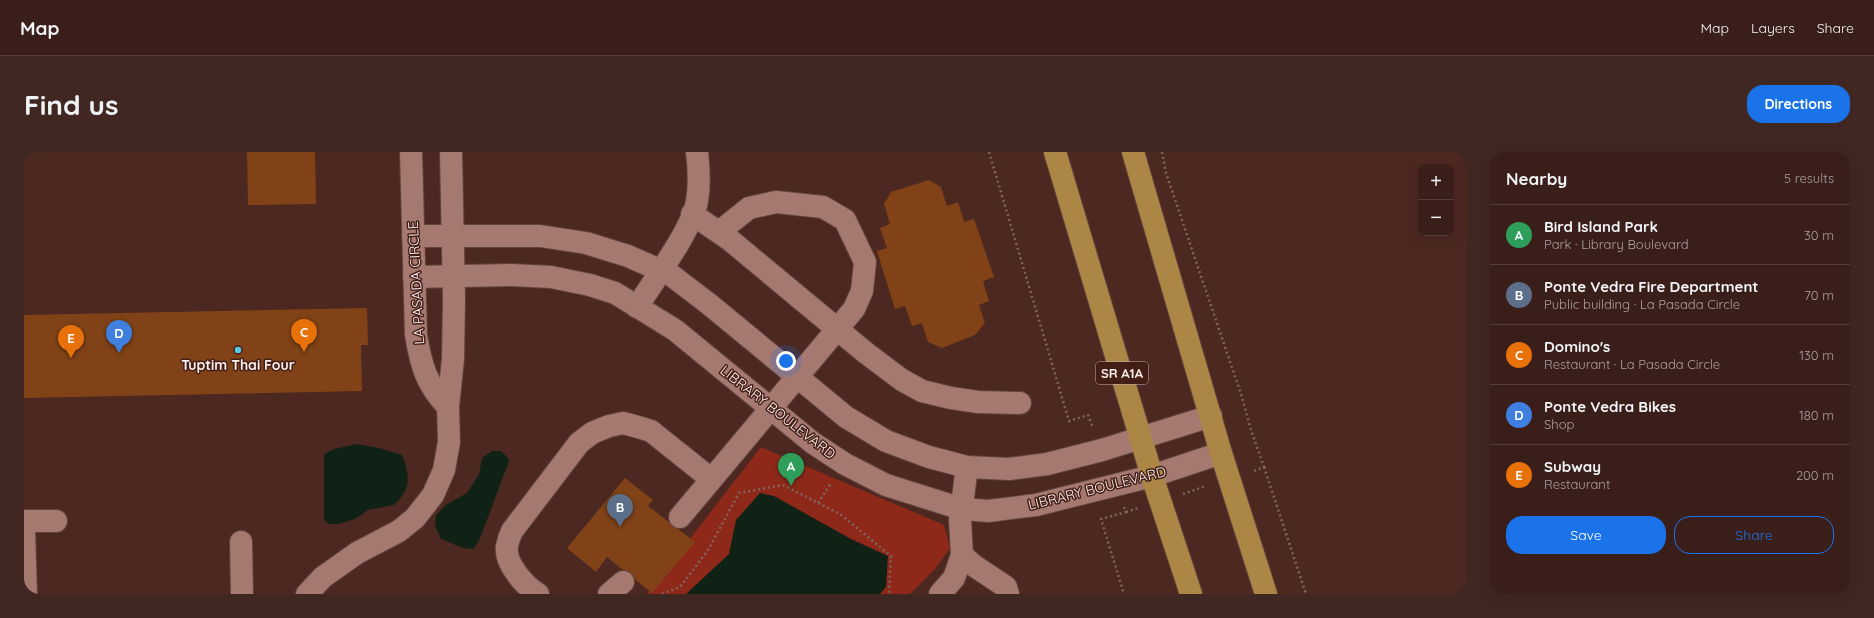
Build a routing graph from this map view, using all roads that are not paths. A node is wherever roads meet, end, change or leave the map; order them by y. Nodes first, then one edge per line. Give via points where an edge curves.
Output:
1 (411, 152) edge
2 (451, 152) edge
3 (697, 152) edge
4 (1055, 152) edge
5 (1133, 152) edge
6 (692, 214) junction
7 (719, 232) junction
8 (453, 235) junction
9 (413, 236) junction
10 (660, 270) junction
11 (414, 277) junction
12 (454, 277) junction
13 (637, 306) junction
14 (836, 328) junction
15 (797, 376) junction
16 (1020, 403) dead end
17 (448, 406) junction
18 (771, 408) junction
19 (1211, 416) junction
20 (1142, 438) junction
21 (1221, 453) junction
22 (966, 466) junction
23 (1152, 476) junction
24 (711, 479) junction
25 (962, 509) junction
26 (680, 517) dead end
27 (24, 521) edge
28 (56, 521) dead end
29 (24, 529) edge
30 (241, 542) dead end
31 (962, 555) junction
32 (26, 594) edge
33 (242, 594) edge
34 (307, 594) edge
35 (538, 594) edge
36 (940, 594) edge
37 (1008, 594) edge
38 (1191, 594) edge
39 (1266, 594) edge

1 - 9 street, LA PASADA CIRCLE
2 - 8 street
3 - 6 street via 700,176 697,202
4 - 20 main road, SR A1A
5 - 19 main road
6 - 7 street
6 - 10 street
7 - 14 street
7 - 14 street via 749,208 776,202 823,207 845,220 865,262 862,290 854,309
8 - 9 street
8 - 10 street via 540,236 586,243 628,256
8 - 12 street
9 - 11 street, LA PASADA CIRCLE
10 - 13 street
10 - 15 street via 671,275 710,304
11 - 12 street, LIBRARY BOULEVARD
11 - 17 street, LA PASADA CIRCLE via 416,335 420,361 435,393
12 - 13 street, LIBRARY BOULEVARD via 551,277 590,284 615,292
12 - 17 street via 453,359
13 - 18 street, LIBRARY BOULEVARD via 675,330
14 - 15 street
14 - 16 street via 902,380 922,390 978,402
15 - 18 street
15 - 22 street via 846,417 886,441 929,457
17 - 34 street via 449,442 444,470 433,495 399,531 356,553 323,577
18 - 24 street
18 - 25 street, LIBRARY BOULEVARD via 845,464 886,485
19 - 20 street
19 - 21 main road
20 - 22 street via 1047,464 1016,468
20 - 23 main road, SR A1A
21 - 23 street, LIBRARY BOULEVARD
21 - 39 main road
22 - 25 street
23 - 25 street, LIBRARY BOULEVARD via 1036,505 988,511
23 - 38 main road, SR A1A
24 - 26 street
24 - 35 street via 651,431 623,423 592,432 579,443 512,530 507,547 509,560 520,579
25 - 31 street
27 - 28 street
29 - 32 street
30 - 33 street
31 - 36 street via 954,578
31 - 37 street via 1006,587

